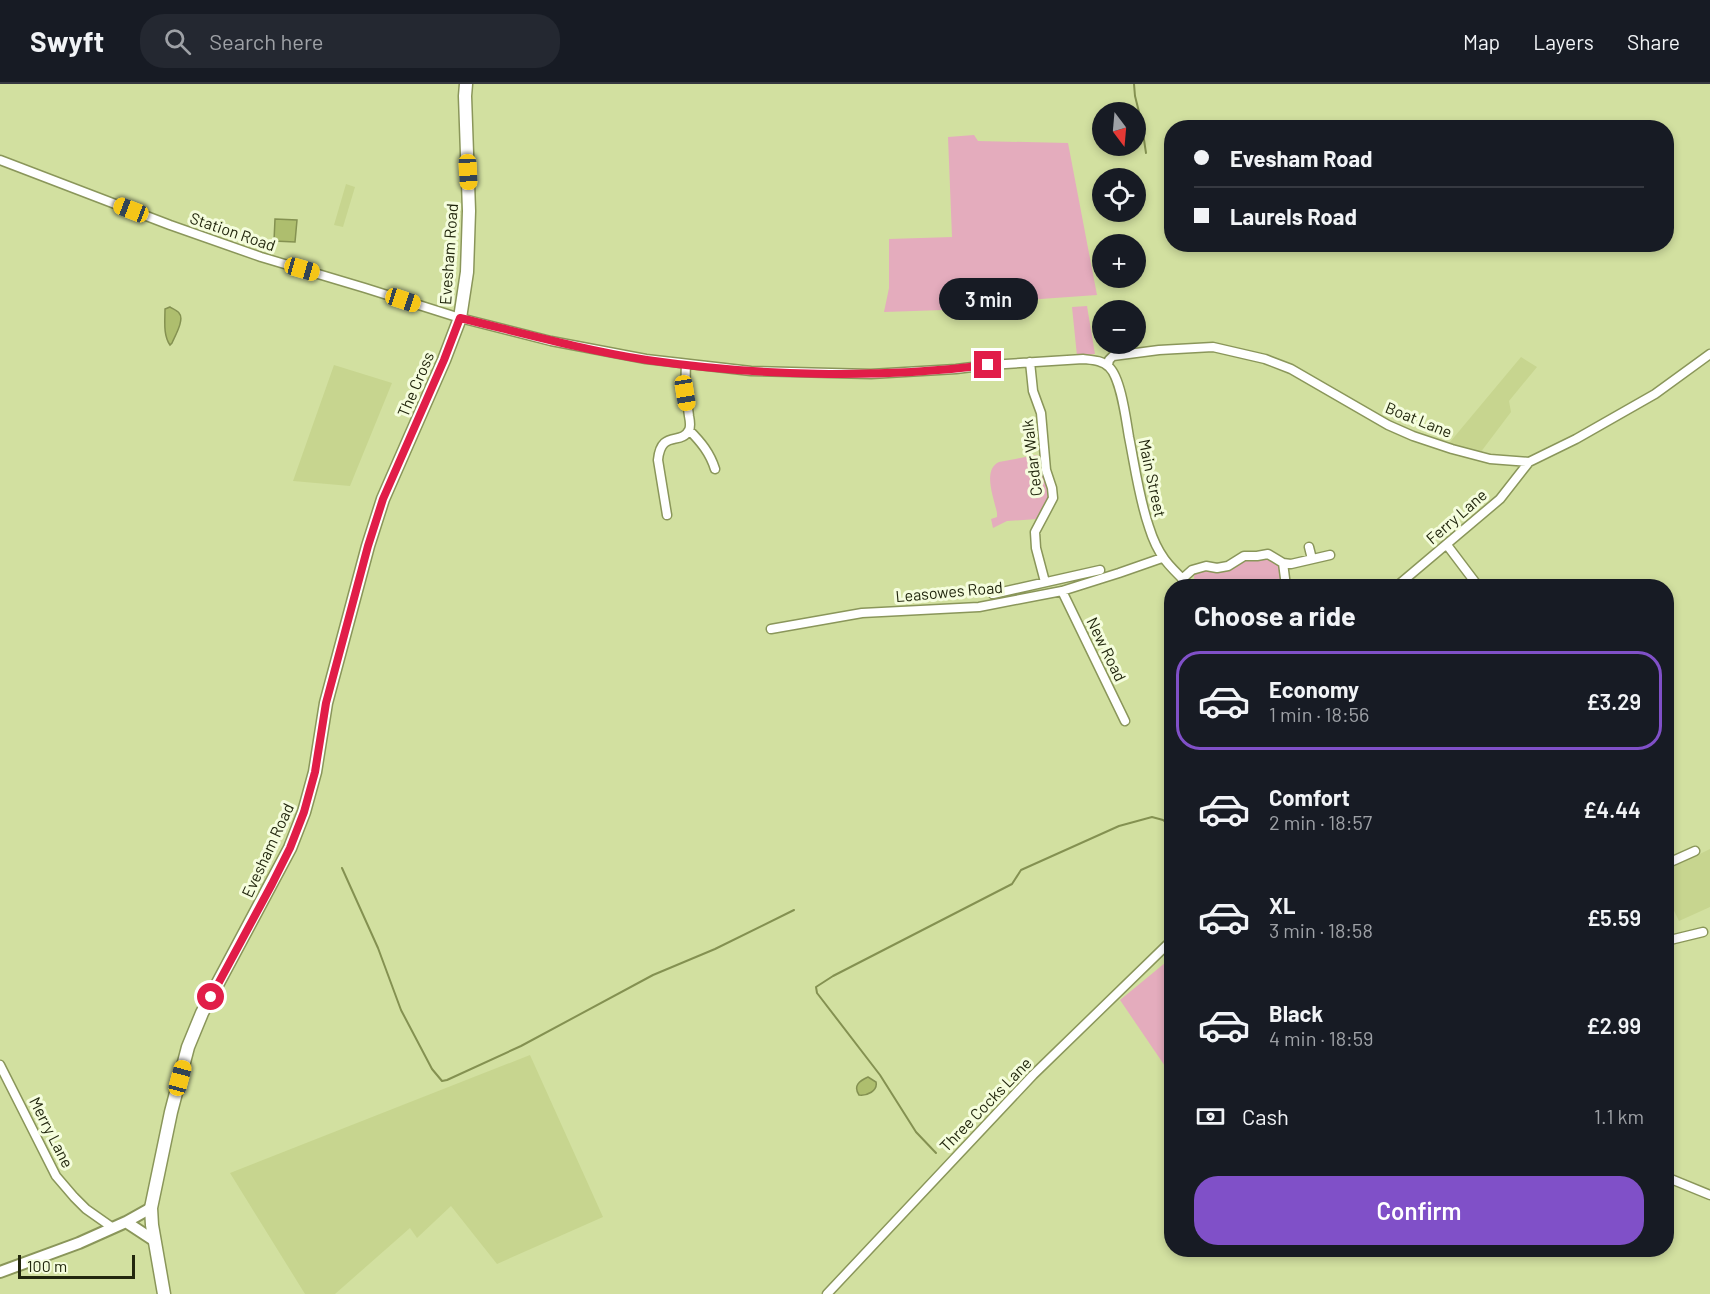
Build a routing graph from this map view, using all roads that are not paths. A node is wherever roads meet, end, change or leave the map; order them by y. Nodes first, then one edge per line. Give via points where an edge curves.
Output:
1 (466, 84) edge
2 (0, 160) edge
3 (460, 318) junction
4 (1710, 354) edge
5 (1030, 362) junction
6 (686, 364) junction
7 (1108, 366) junction
8 (690, 430) junction
9 (1529, 462) junction
10 (400, 463) joint
11 (715, 469) dead end
12 (667, 515) dead end
13 (1448, 545) junction
14 (1309, 547) dead end
15 (1330, 555) dead end
16 (1162, 558) junction
17 (1312, 559) junction
18 (1283, 563) junction
19 (1100, 570) dead end
20 (1182, 579) joint
21 (1285, 579) edge
22 (1406, 579) edge
23 (1473, 579) edge
24 (1045, 582) junction
25 (1062, 591) junction
26 (993, 594) dead end
27 (771, 629) dead end
28 (1125, 721) dead end
29 (1695, 851) dead end
30 (1674, 860) edge
31 (1702, 932) dead end
32 (1674, 939) edge
33 (1164, 948) edge
34 (0, 1065) edge
35 (1674, 1180) edge
36 (1710, 1196) edge
37 (151, 1208) junction
38 (126, 1222) junction
39 (113, 1228) junction
40 (155, 1241) junction
41 (0, 1272) edge
42 (164, 1294) edge
43 (826, 1294) edge

1 - 3 main road, Evesham Road via 470,211
2 - 3 street, Station Road via 261,257
3 - 6 street, Station Road via 551,341
3 - 10 main road, The Cross
4 - 9 street via 1655,394
5 - 6 street, Station Road via 871,374 751,371
5 - 7 street, Station Road via 1097,360
5 - 24 street, Cedar Walk via 1053,498 1035,532
6 - 8 street
7 - 9 street, Boat Lane via 1113,356 1213,347 1291,369 1413,436 1490,459
7 - 16 street, Main Street via 1123,402 1140,495
8 - 11 street
8 - 12 street via 664,443 659,451
9 - 13 street, Ferry Lane via 1500,499
10 - 37 main road, Evesham Road via 383,499 367,550 326,703 304,812 188,1047
13 - 22 street, Ferry Lane
13 - 23 street
14 - 17 street
15 - 17 street
16 - 20 street, Main Street
16 - 25 street, Leasowes Road
17 - 18 street
18 - 20 street via 1268,554 1244,556 1228,566 1192,570
18 - 21 street
19 - 24 street
24 - 26 street
25 - 27 street, Leasowes Road via 979,607 862,613
25 - 28 street, New Road
29 - 30 street
31 - 32 street
33 - 43 street, Three Cocks Lane via 1033,1075
34 - 39 street, Merry Lane via 56,1176 86,1209
35 - 36 street
37 - 38 street
37 - 40 main road, Evesham Road
38 - 39 street
38 - 40 street
39 - 41 street
40 - 42 main road, Evesham Road

